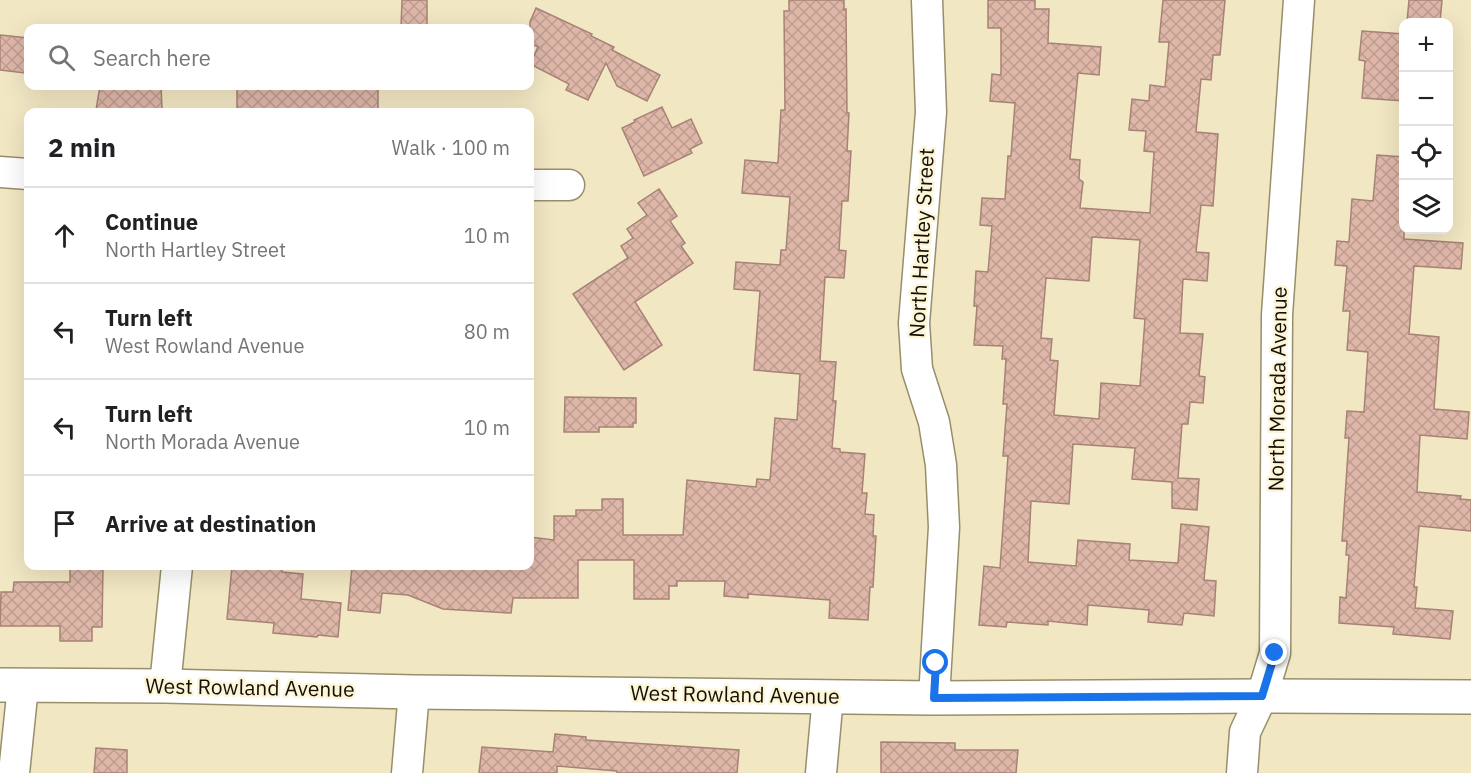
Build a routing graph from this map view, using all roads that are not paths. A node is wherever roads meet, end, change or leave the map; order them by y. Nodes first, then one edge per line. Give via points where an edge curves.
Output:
1 (927, 0) edge
2 (1299, 0) edge
3 (0, 172) edge
4 (24, 174) edge
5 (534, 184) edge
6 (569, 184) dead end
7 (177, 570) edge
8 (12, 686) edge
9 (165, 686) junction
10 (414, 692) junction
11 (828, 696) junction
12 (1262, 696) junction
13 (1471, 697) edge
14 (934, 698) junction
15 (14, 773) edge
16 (407, 773) edge
17 (821, 773) edge
18 (1242, 773) edge

1 - 14 street, North Hartley Street via 931,112 914,323 917,369 934,422 941,465 944,527
2 - 12 street, North Morada Avenue via 1277,315 1275,653
3 - 4 street
5 - 6 street
7 - 9 street
8 - 9 street, West Rowland Avenue
8 - 15 street
9 - 10 street, West Rowland Avenue
10 - 11 street, West Rowland Avenue
10 - 16 street
11 - 14 street, West Rowland Avenue
11 - 17 street
12 - 13 street, West Rowland Avenue
12 - 14 street, West Rowland Avenue
12 - 18 street, North Morada Avenue via 1245,732

